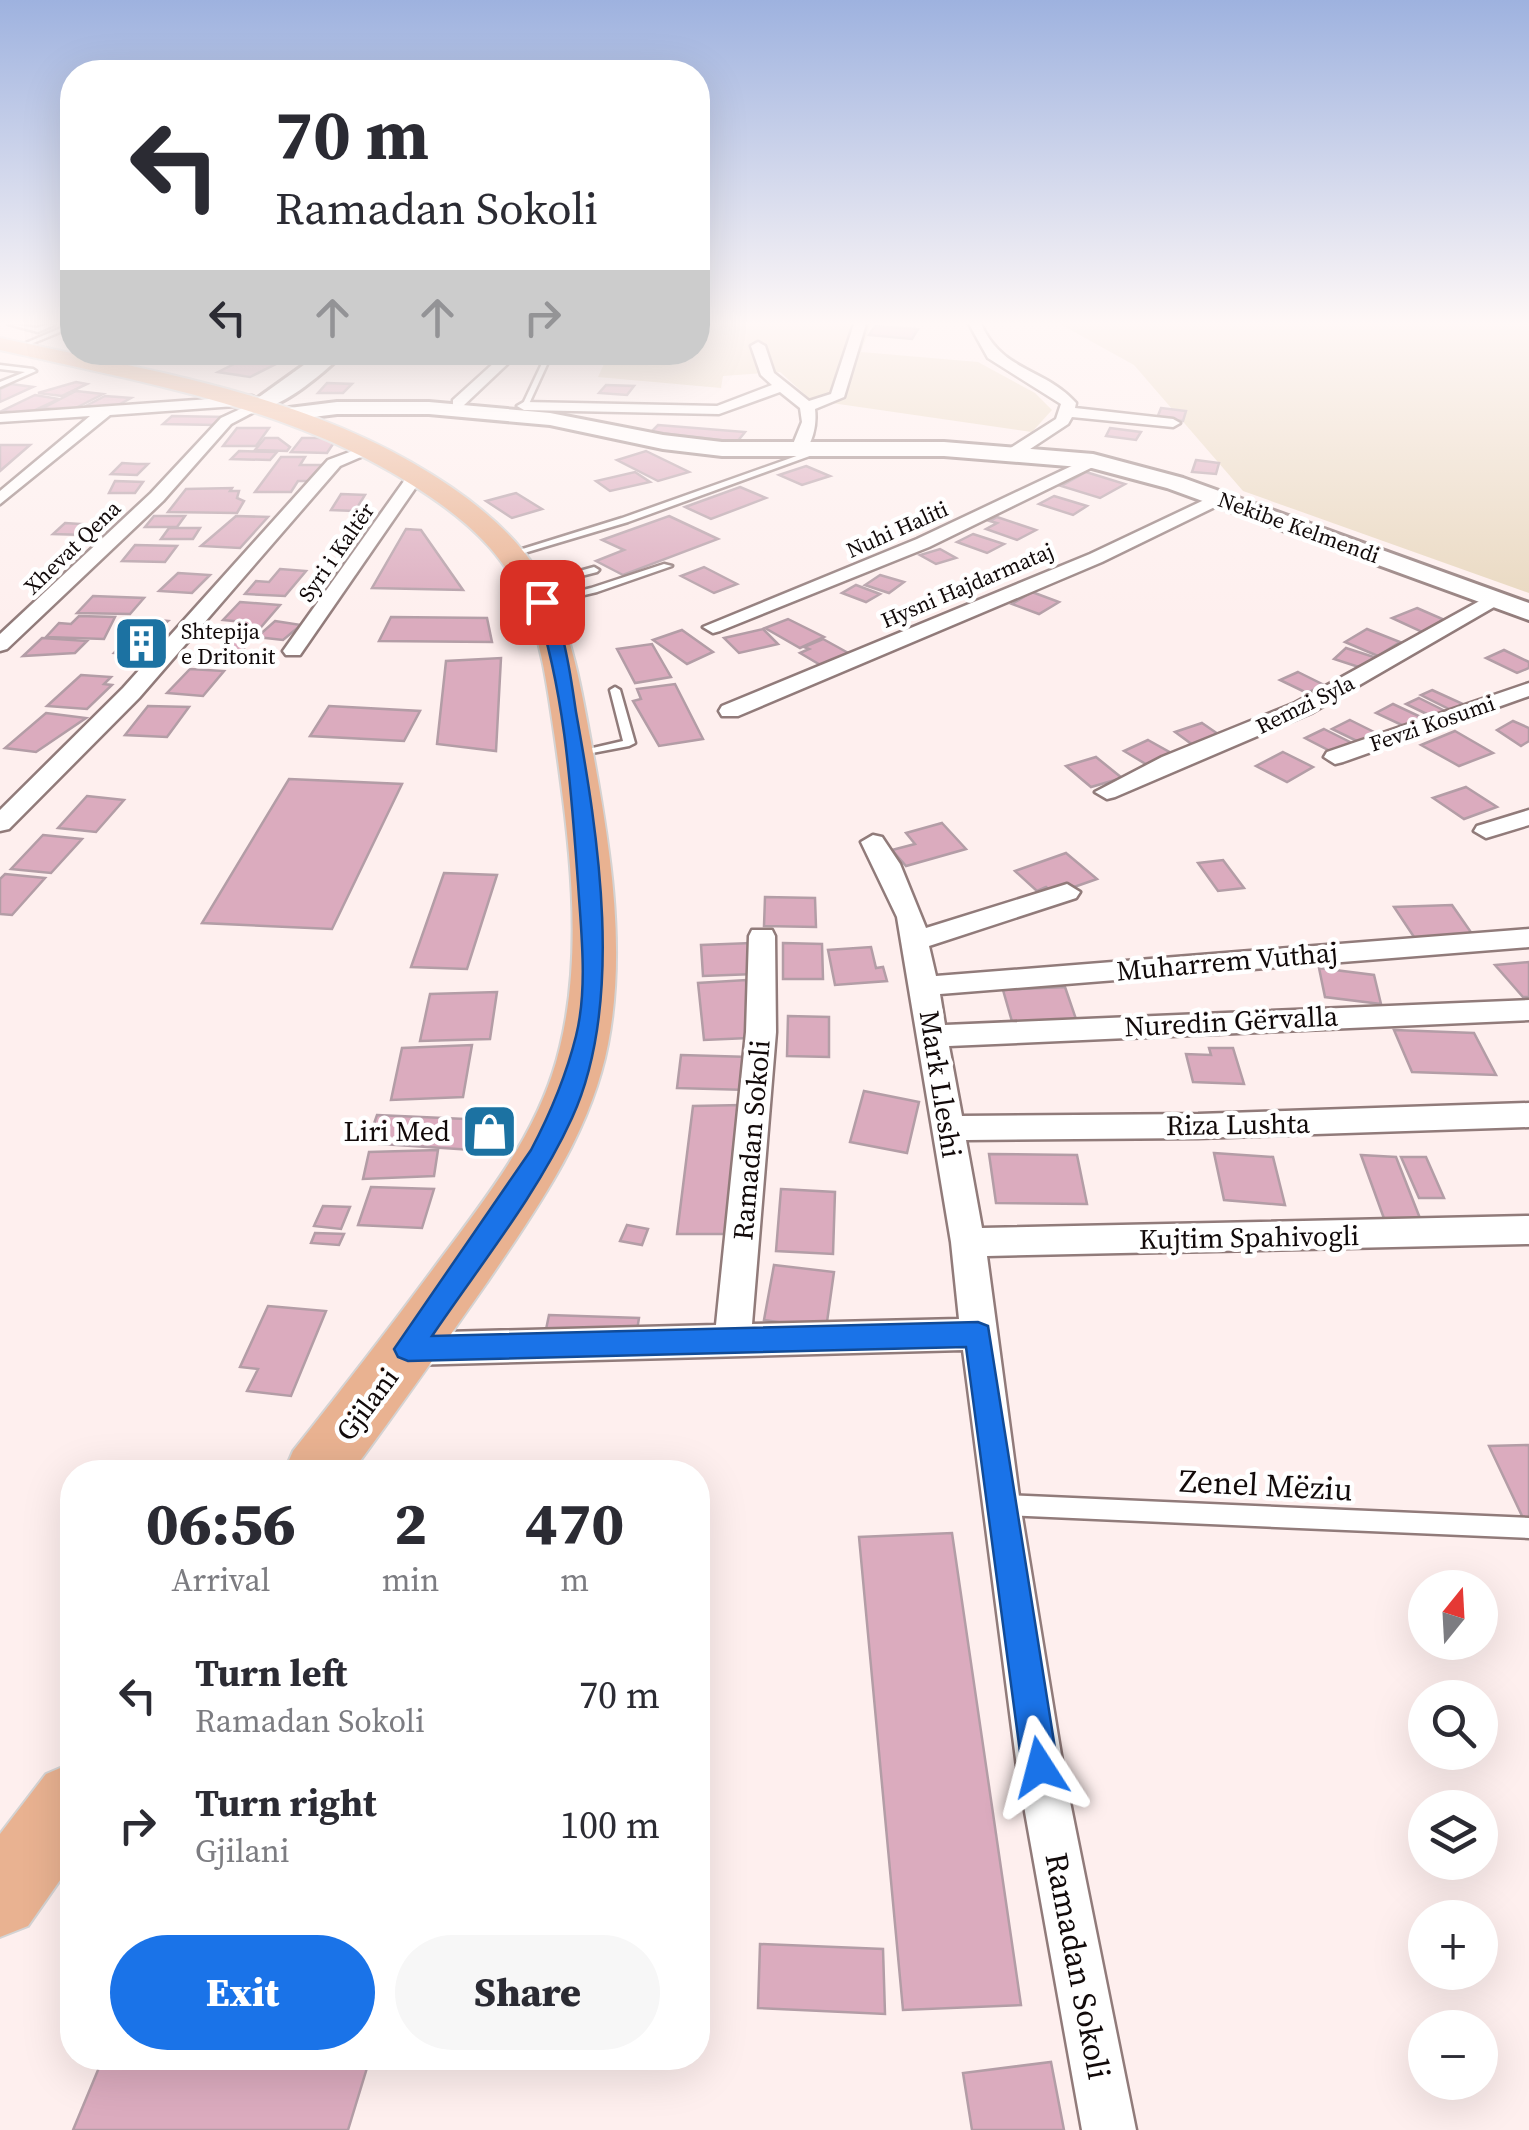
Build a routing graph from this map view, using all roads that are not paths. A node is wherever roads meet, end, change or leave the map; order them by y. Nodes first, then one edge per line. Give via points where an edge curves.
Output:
1 (90, 423) edge
2 (225, 423) edge
3 (310, 423) edge
4 (573, 423) edge
5 (808, 423) edge
6 (1058, 423) edge
7 (825, 448) junction
8 (799, 449) junction
9 (369, 450) junction
10 (1015, 452) junction
11 (1093, 461) junction
12 (415, 477) junction
13 (0, 498) edge
14 (1220, 498) junction
15 (667, 566) dead end
16 (594, 570) dead end
17 (529, 580) junction
18 (1494, 599) junction
19 (1529, 612) edge
20 (714, 627) dead end
21 (0, 645) edge
22 (292, 651) dead end
23 (1529, 689) edge
24 (614, 690) dead end
25 (730, 711) dead end
26 (576, 755) junction
27 (1335, 757) dead end
28 (1108, 792) dead end
29 (1529, 817) edge
30 (0, 824) edge
31 (1486, 830) dead end
32 (873, 842) dead end
33 (1067, 892) dead end
34 (762, 936) dead end
35 (1529, 938) edge
36 (916, 941) junction
37 (924, 986) junction
38 (1529, 1010) edge
39 (933, 1036) junction
40 (1529, 1115) edge
41 (947, 1128) junction
42 (1529, 1230) edge
43 (968, 1242) junction
44 (978, 1334) junction
45 (732, 1343) junction
46 (408, 1349) junction
47 (324, 1460) edge
48 (1000, 1504) junction
49 (1529, 1528) edge
50 (60, 1816) edge
51 (0, 1898) edge
52 (1109, 2130) edge

1 - 13 street
2 - 21 street, Xhevat Qena via 130,524
3 - 9 main road, Gjilani
4 - 8 street, Nekibe Kelmendi via 689,446
5 - 8 street
6 - 10 street
7 - 8 street, Nekibe Kelmendi
7 - 10 street, Nekibe Kelmendi
7 - 17 lane via 624,520
9 - 12 main road, Gjilani
9 - 30 street via 334,463 131,693
10 - 11 street, Nekibe Kelmendi
11 - 14 street, Nekibe Kelmendi
11 - 20 street, Nuhi Haliti via 923,543
12 - 17 main road, Gjilani via 484,526
12 - 22 street, Syri i Kaltër
14 - 18 street, Nekibe Kelmendi
14 - 25 street, Hysni Hajdarmataj via 1096,558
15 - 17 lane via 594,590
16 - 17 lane
17 - 26 main road, Gjilani via 556,642
18 - 19 street, Nekibe Kelmendi
18 - 28 street, Remzi Syla via 1302,708
23 - 27 street, Fevzi Kosumi
24 - 26 lane via 629,743
26 - 46 main road, Gjilani via 592,996 578,1072 539,1156
29 - 31 street
32 - 36 street, Mark Lleshi via 898,886
33 - 36 street
34 - 45 street, Ramadan Sokoli via 762,1032
35 - 37 street, Muharrem Vuthaj
36 - 37 street, Mark Lleshi
37 - 39 street, Mark Lleshi
38 - 39 street, Nuredin Gërvalla
39 - 41 street, Mark Lleshi
40 - 41 street, Riza Lushta
41 - 43 street, Mark Lleshi
42 - 43 street, Kujtim Spahivogli
43 - 44 street, Mark Lleshi
44 - 45 street
44 - 48 street, Ramadan Sokoli
45 - 46 street
46 - 47 main road, Gjilani
48 - 49 lane, Zenel Mëziu
48 - 52 street, Ramadan Sokoli via 1040,1767
50 - 51 main road

